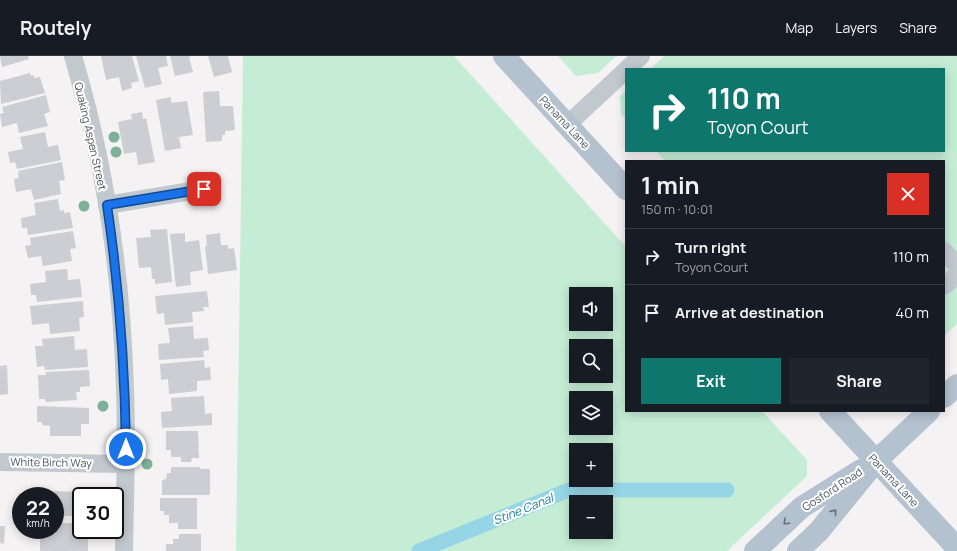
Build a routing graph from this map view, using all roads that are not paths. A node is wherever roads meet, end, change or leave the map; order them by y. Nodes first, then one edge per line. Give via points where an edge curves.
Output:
1 (73, 56) edge
2 (504, 56) edge
3 (641, 56) edge
4 (629, 68) edge
5 (625, 72) edge
6 (567, 125) junction
7 (625, 188) edge
8 (204, 189) dead end
9 (107, 205) junction
10 (945, 252) edge
11 (957, 265) edge
12 (957, 275) edge
13 (945, 285) edge
14 (957, 385) edge
15 (945, 396) edge
16 (831, 412) edge
17 (928, 412) edge
18 (876, 461) junction
19 (0, 462) edge
20 (126, 464) junction
21 (957, 548) edge
22 (124, 551) edge
23 (755, 551) edge
24 (798, 551) edge

1 - 9 street, Quaking Aspen Street
2 - 6 main road, Panama Lane
3 - 4 street
5 - 6 street
6 - 7 main road, Panama Lane
8 - 9 street
9 - 20 street, Quaking Aspen Street via 121,317
10 - 11 street
12 - 13 street
14 - 15 main road
16 - 18 main road, Panama Lane
17 - 18 main road, Gosford Road
18 - 21 main road, Panama Lane
18 -> 23 main road, Gosford Road via 802,507
24 -> 18 main road, Gosford Road via 819,532
19 - 20 street, White Birch Way
20 - 22 street, Quaking Aspen Street

